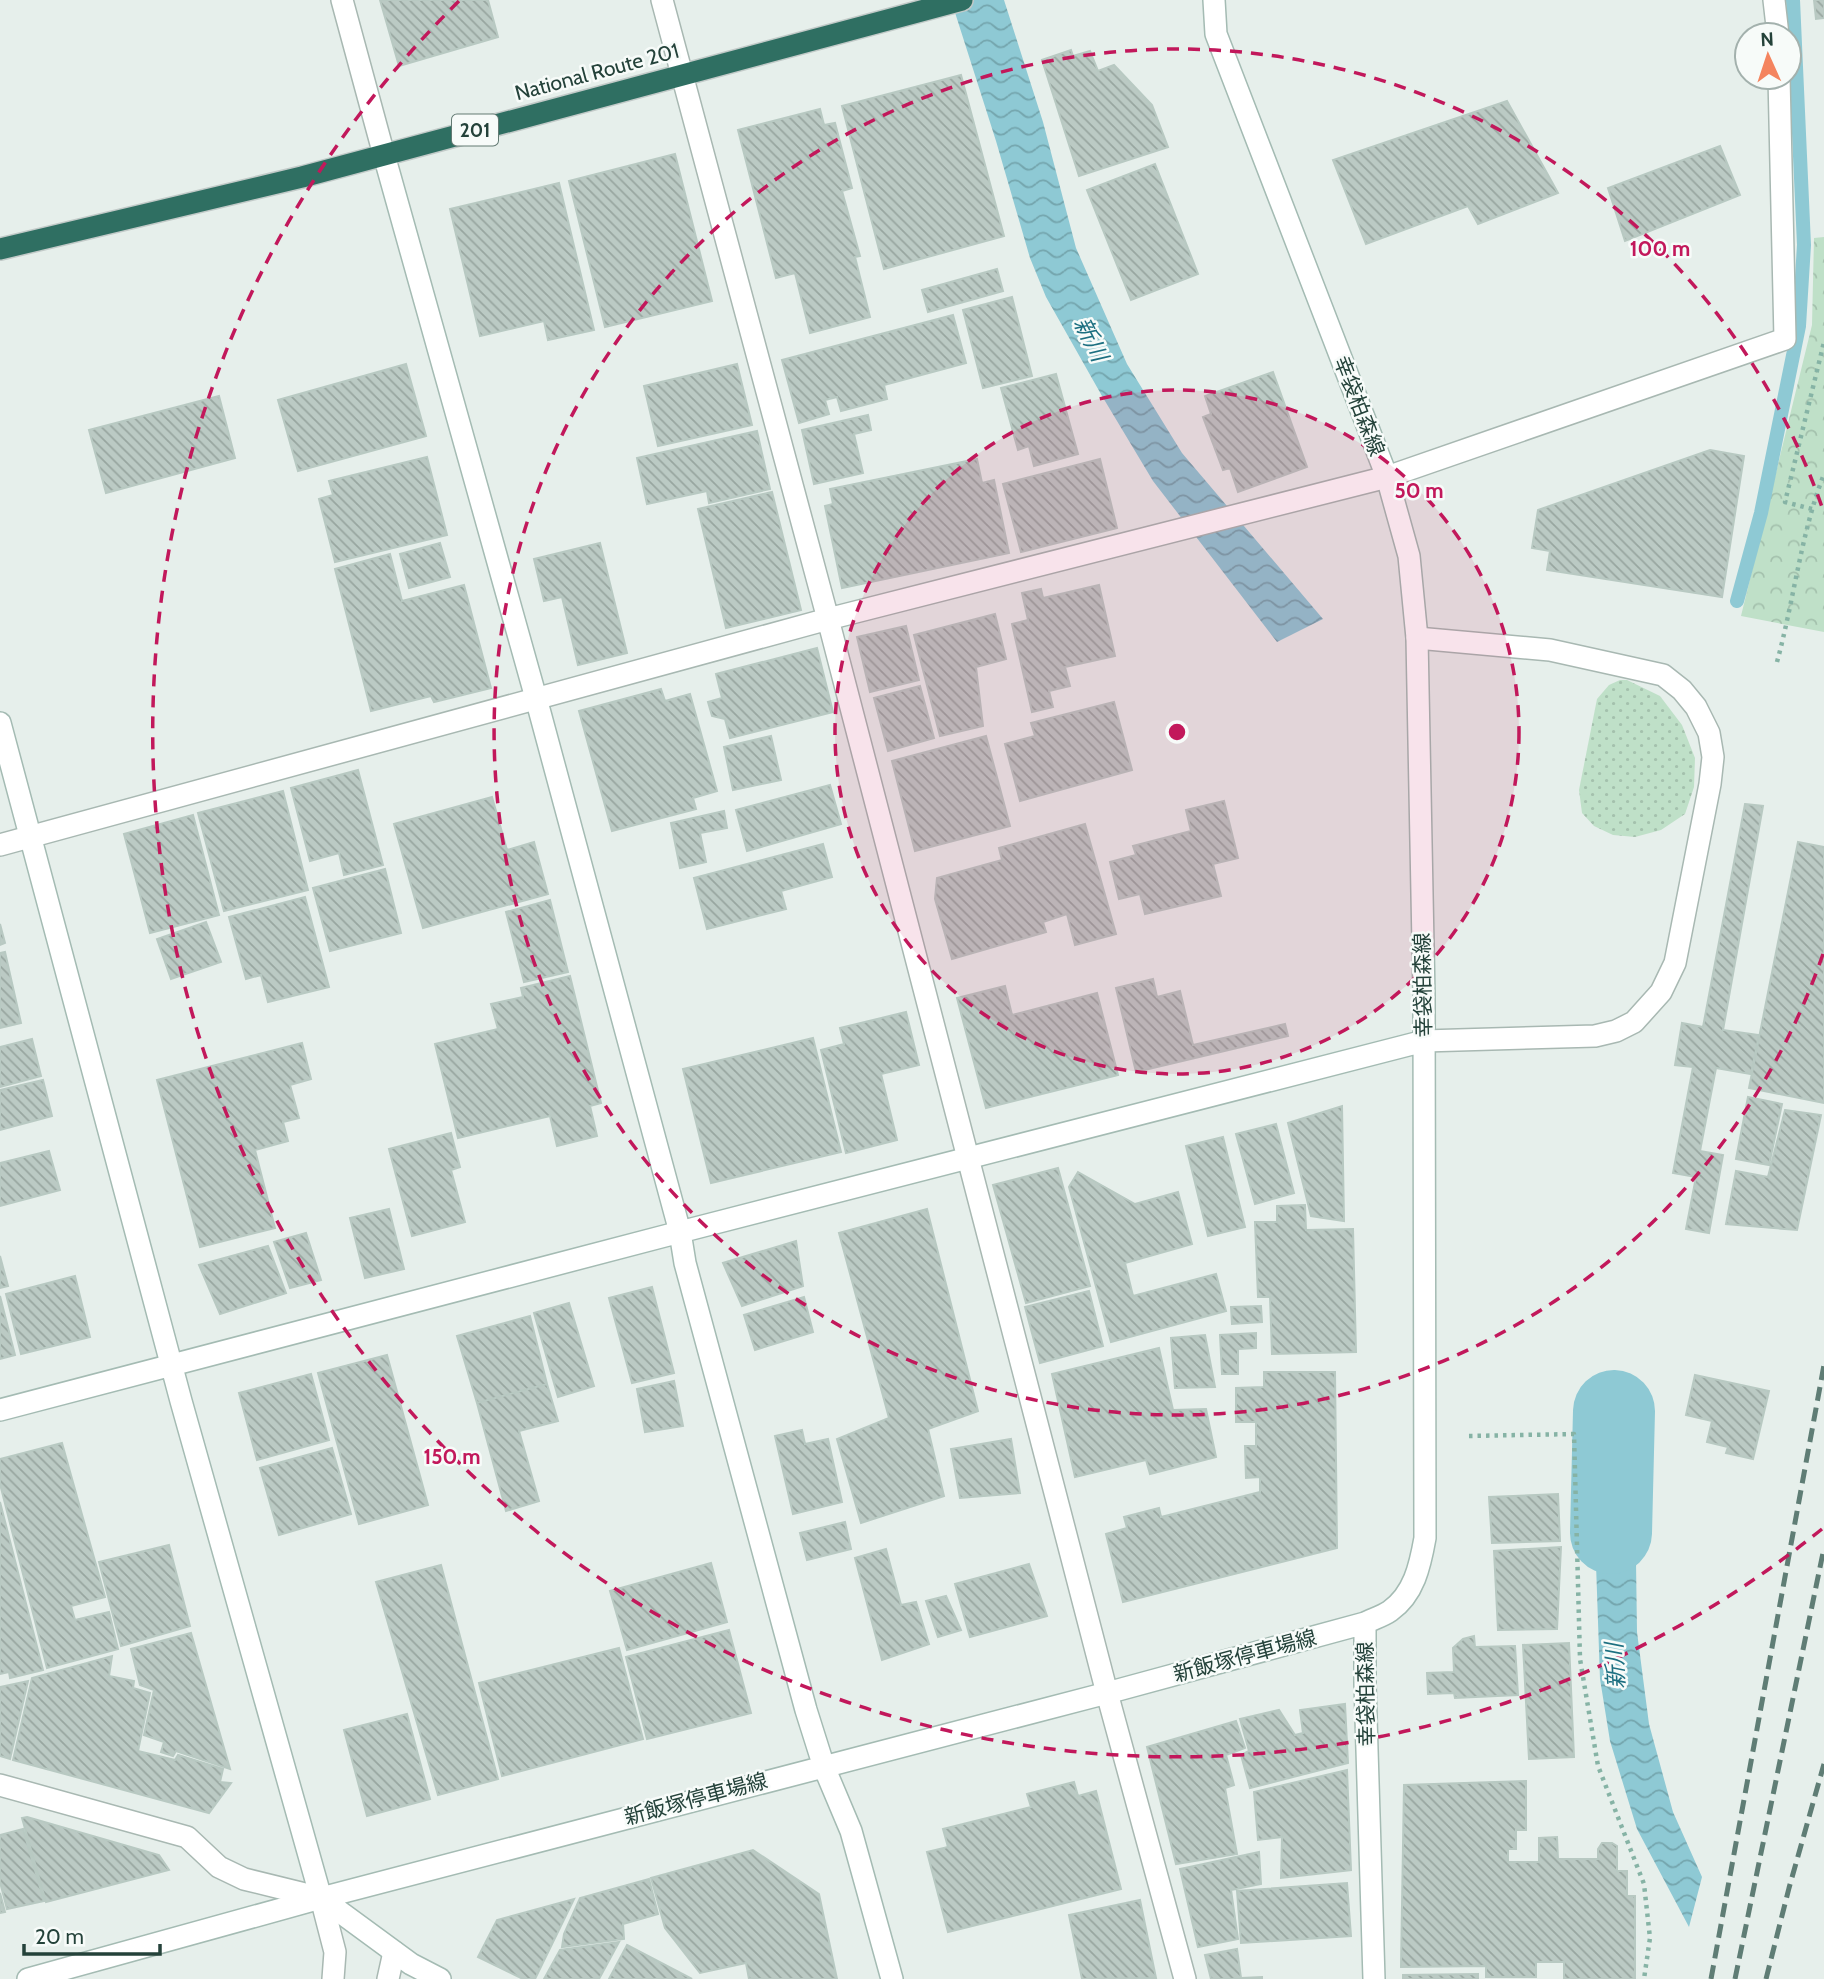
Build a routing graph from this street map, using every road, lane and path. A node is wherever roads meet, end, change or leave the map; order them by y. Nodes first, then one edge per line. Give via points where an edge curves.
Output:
1 (342, 0) edge
2 (662, 0) edge
3 (1214, 0) edge
4 (1774, 0) edge
5 (956, 2) edge
6 (1776, 21) edge
7 (682, 74) junction
8 (1779, 91) edge
9 (384, 155) junction
10 (0, 249) edge
11 (1824, 342) edge
12 (1824, 474) edge
13 (1387, 477) junction
14 (1812, 509) junction
15 (828, 619) junction
16 (1417, 638) junction
17 (1777, 662) dead end
18 (536, 698) junction
19 (0, 723) edge
20 (30, 837) junction
21 (0, 845) edge
22 (1424, 1041) junction
23 (968, 1158) junction
24 (680, 1232) junction
25 (171, 1366) junction
26 (0, 1410) edge
27 (1469, 1436) dead end
28 (1365, 1623) junction
29 (1107, 1693) junction
30 (824, 1767) junction
31 (0, 1785) edge
32 (321, 1898) junction
33 (394, 1952) junction
34 (28, 1979) edge
35 (333, 1979) edge
36 (388, 1979) edge
37 (440, 1979) edge
38 (892, 1979) edge
39 (1185, 1979) edge
40 (1374, 1979) edge
41 (1644, 1979) edge

1 - 9 street
2 - 7 street
3 - 13 street, 幸袋柏森線 via 1216,34
4 - 6 street
5 - 7 highway, National Route 201 / 201
7 - 9 highway, National Route 201 / 201
7 - 15 street
8 - 13 street via 1785,338
9 - 10 highway, National Route 201 / 201
9 - 18 street
11 - 14 path via 1785,502
12 - 14 path
13 - 15 street
13 - 16 street, 幸袋柏森線 via 1409,556
14 - 17 path
15 - 18 street
15 - 23 street
16 - 22 street, 幸袋柏森線
16 - 22 street via 1550,650 1662,675 1696,707 1709,733 1713,758 1675,963 1661,992 1634,1022 1595,1036
18 - 20 street
18 - 24 street
19 - 20 street
20 - 21 street
20 - 25 street
22 - 23 street
22 - 28 street, 幸袋柏森線 via 1425,1538 1407,1596 1389,1612
23 - 24 street
23 - 29 street
24 - 25 street
24 - 30 street
25 - 26 street
25 - 32 street
27 - 41 path via 1574,1434 1580,1659 1598,1766 1644,1884 1650,1938
28 - 29 street, 新飯塚停車場線
28 - 40 street, 幸袋柏森線
29 - 30 street, 新飯塚停車場線
29 - 39 street
30 - 32 street, 新飯塚停車場線
30 - 38 street via 851,1831
31 - 32 street via 187,1837 219,1867 244,1879
32 - 33 street
32 - 34 street, 新飯塚停車場線
32 - 35 street via 335,1952
33 - 36 street
33 - 37 street

